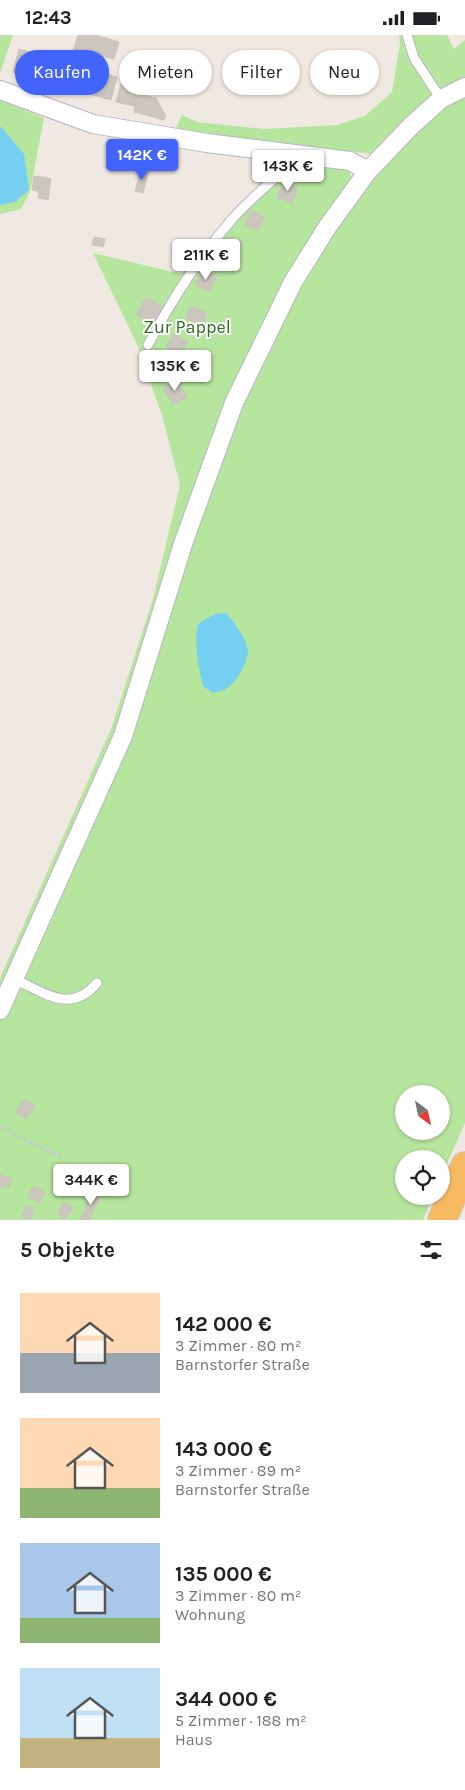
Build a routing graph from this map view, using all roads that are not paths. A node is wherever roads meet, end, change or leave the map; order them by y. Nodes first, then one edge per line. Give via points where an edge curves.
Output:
1 (407, 35) edge
2 (465, 87) edge
3 (0, 91) edge
4 (441, 99) junction
5 (300, 155) junction
6 (368, 171) junction
7 (148, 345) dead end
8 (14, 979) junction
9 (97, 983) dead end
10 (0, 1010) edge
11 (465, 1166) edge
12 (442, 1220) edge

1 - 4 lane via 414,58
2 - 4 street
3 - 5 street via 93,124
4 - 6 street
5 - 6 street via 350,161
5 - 7 lane via 235,217 207,249 186,277
6 - 8 street via 293,282 234,403 184,541 123,736
8 - 9 lane via 53,999 69,1001 89,992
8 - 10 street
11 - 12 highway

